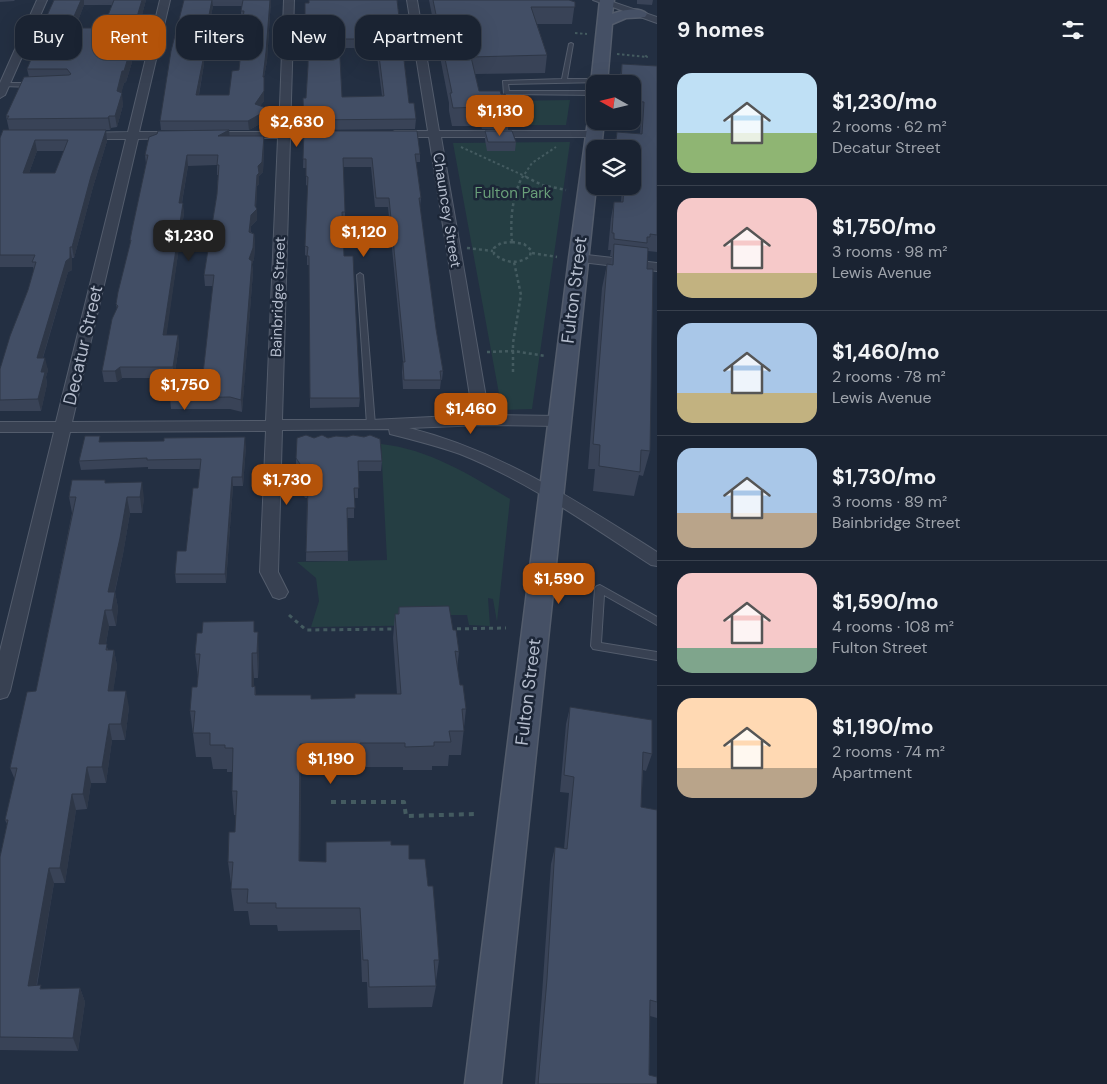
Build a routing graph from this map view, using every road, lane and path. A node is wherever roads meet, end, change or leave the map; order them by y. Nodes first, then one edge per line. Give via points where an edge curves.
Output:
1 (42, 0) edge
2 (166, 0) edge
3 (289, 0) edge
4 (412, 0) edge
5 (604, 1) edge
6 (640, 14) junction
7 (657, 20) edge
8 (606, 21) junction
9 (571, 33) dead end
10 (587, 34) dead end
11 (570, 44) dead end
12 (614, 54) dead end
13 (636, 54) dead end
14 (599, 75) edge
15 (564, 81) junction
16 (43, 84) edge
17 (586, 84) edge
18 (4, 85) junction
19 (586, 87) edge
20 (0, 95) edge
21 (586, 128) edge
22 (595, 130) edge
23 (381, 134) edge
24 (434, 134) junction
25 (284, 135) junction
26 (335, 135) edge
27 (69, 136) edge
28 (133, 136) junction
29 (456, 145) dead end
30 (560, 146) dead end
31 (522, 175) junction
32 (566, 190) dead end
33 (512, 242) junction
34 (467, 248) dead end
35 (493, 251) junction
36 (532, 254) junction
37 (568, 258) junction
38 (514, 262) junction
39 (657, 267) edge
40 (360, 275) dead end
41 (513, 351) junction
42 (486, 352) dead end
43 (546, 356) dead end
44 (513, 372) dead end
45 (482, 420) junction
46 (559, 421) junction
47 (371, 425) junction
48 (273, 426) junction
49 (63, 427) junction
50 (0, 428) edge
51 (550, 495) junction
52 (657, 560) edge
53 (279, 592) dead end
54 (288, 615) dead end
55 (657, 621) edge
56 (506, 628) dead end
57 (404, 629) edge
58 (443, 629) edge
59 (657, 656) edge
60 (0, 690) edge
61 (331, 802) dead end
62 (476, 814) dead end
63 (483, 1084) edge

1 - 18 street
2 - 28 street, Decatur Street
3 - 25 street, Bainbridge Street
4 - 24 street, Chauncey Street
5 - 6 street
5 - 8 main road
6 - 7 street
6 - 8 main road via 624,14
8 - 14 main road
9 - 10 path
11 - 15 lane
12 - 13 path via 647,57
15 - 17 lane
15 - 19 lane via 505,82 506,93
16 - 18 lane
18 - 20 street
21 - 24 street
22 - 37 main road, Fulton Street
23 - 24 street
24 - 45 street, Chauncey Street
25 - 26 street
25 - 28 street
25 - 48 street, Bainbridge Street
27 - 28 street
28 - 49 street, Decatur Street
29 - 31 path
30 - 31 path via 538,158
31 - 32 path via 542,185
31 - 33 path via 511,206
33 - 35 path via 496,245
33 - 36 path via 528,247
34 - 35 path
35 - 38 path via 502,260
36 - 37 path
36 - 38 path
37 - 39 street
37 - 46 main road, Fulton Street
38 - 41 path via 521,295
40 - 47 lane
41 - 42 path
41 - 43 path
41 - 44 path
45 - 46 street
45 - 47 street
46 - 51 main road, Fulton Street
47 - 48 street
47 - 51 street via 468,450 501,465
48 - 49 street
48 - 53 street, Bainbridge Street via 269,572
49 - 50 street
49 - 60 street, Decatur Street
51 - 52 street
51 - 63 main road, Fulton Street
54 - 57 path via 306,630
55 - 59 lane via 600,588 596,646
56 - 58 path
61 - 62 path via 404,802 406,816

